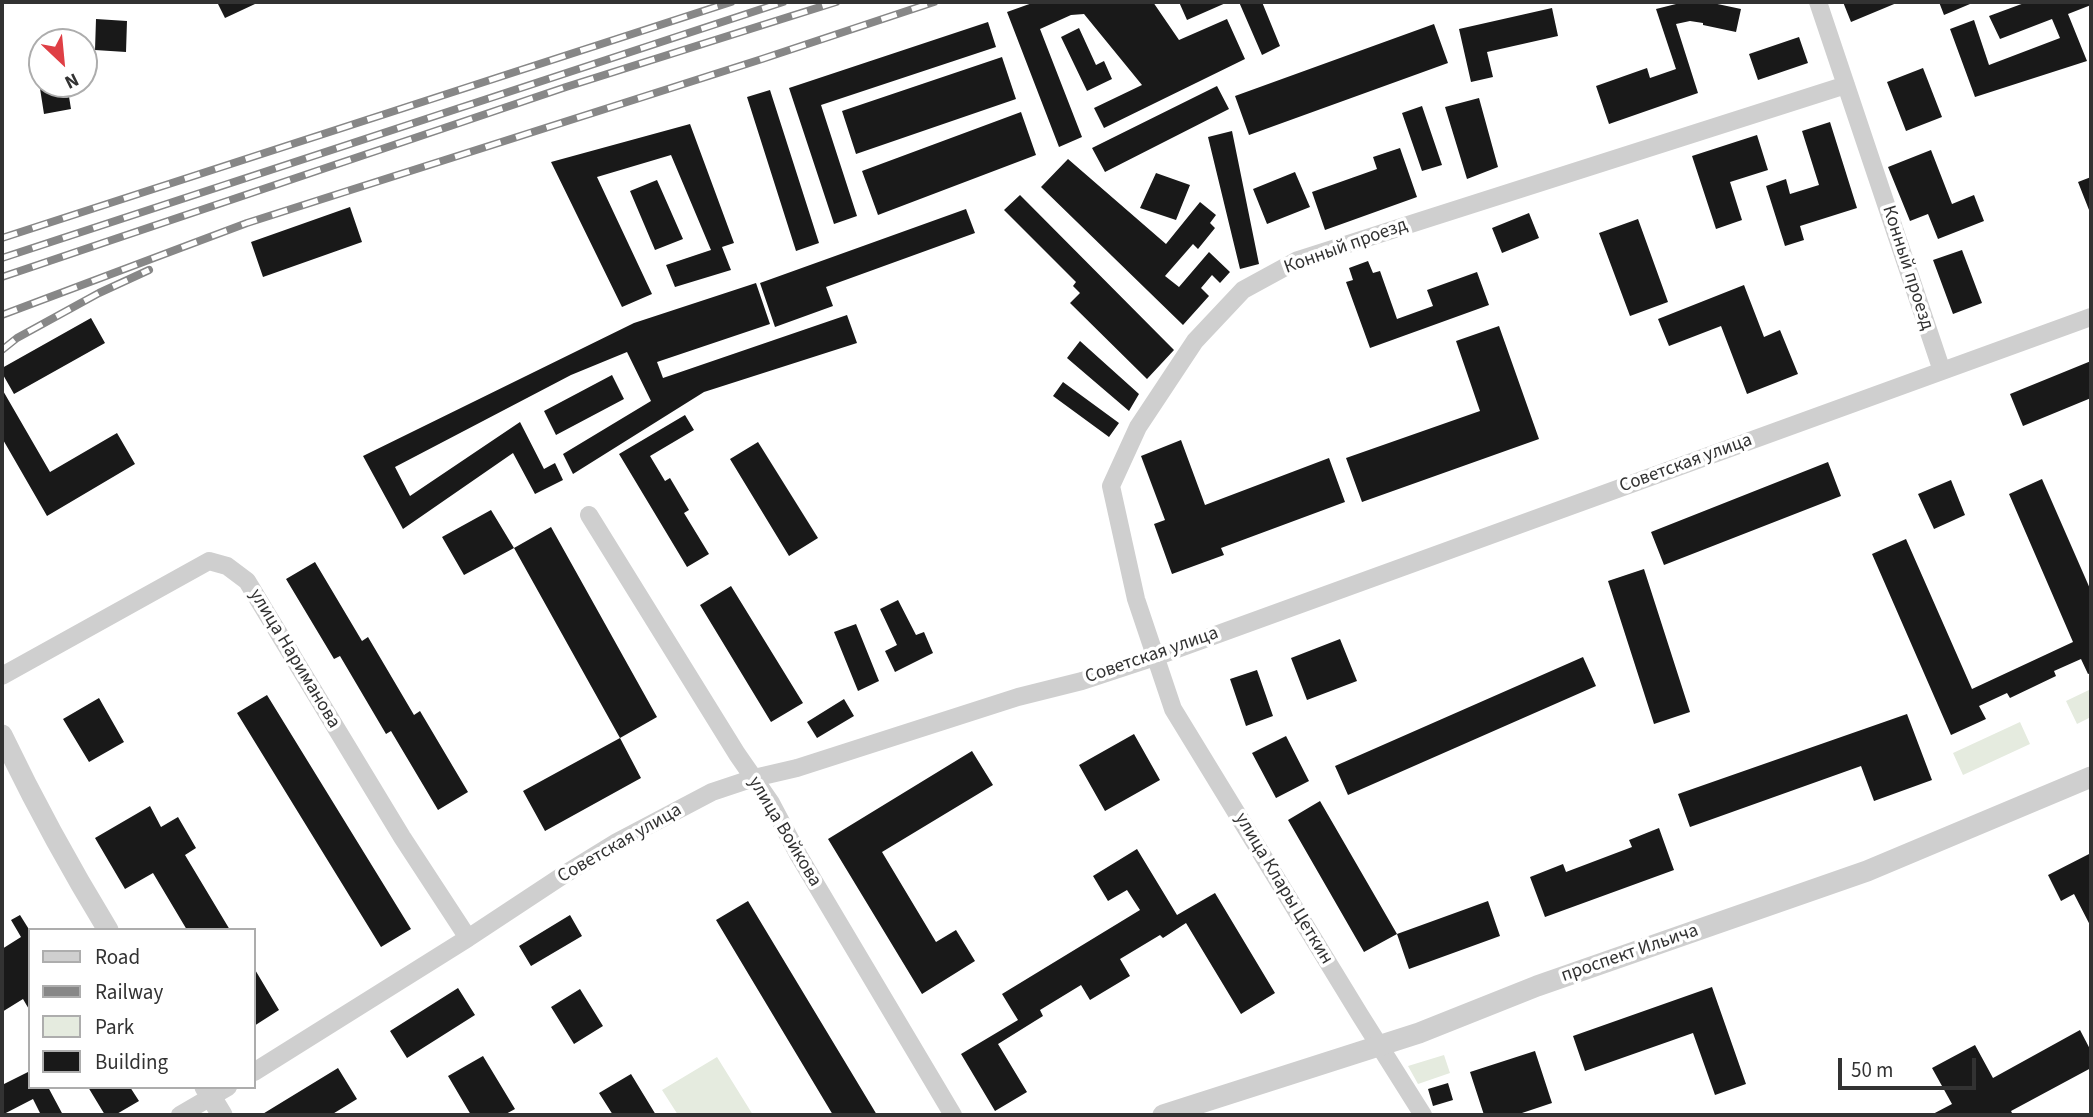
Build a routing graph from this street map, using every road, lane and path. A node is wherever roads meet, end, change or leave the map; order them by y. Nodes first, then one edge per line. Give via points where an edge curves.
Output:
1 (1818, 2) edge
2 (1846, 85) junction
3 (2091, 317) edge
4 (1942, 371) junction
5 (589, 515) dead end
6 (1155, 657) junction
7 (2, 676) edge
8 (2, 735) edge
9 (2091, 777) edge
10 (754, 778) junction
11 (107, 928) edge
12 (468, 938) junction
13 (1380, 1046) junction
14 (256, 1071) edge
15 (216, 1097) edge
16 (180, 1115) edge
17 (953, 1115) edge
18 (1163, 1115) edge
19 (1423, 1115) edge

1 - 2 street, Конный проезд
2 - 4 street, Конный проезд
2 - 6 street, Конный проезд via 1298,260 1243,290 1195,341 1139,427 1111,486 1136,599
3 - 4 street, Советская улица
4 - 6 street, Советская улица
5 - 10 street, улица Войкова
6 - 10 street, Советская улица
6 - 13 street, улица Клары Цеткин via 1173,709
7 - 12 street, улица Нариманова via 209,561 226,566 247,581
8 - 11 street via 40,813
9 - 13 street, проспект Ильича via 1867,871
10 - 12 street, Советская улица via 712,792 617,842
10 - 17 street, улица Войкова
12 - 14 street, Советская улица
13 - 18 street, проспект Ильича
13 - 19 street, улица Клары Цеткин
15 - 16 street

